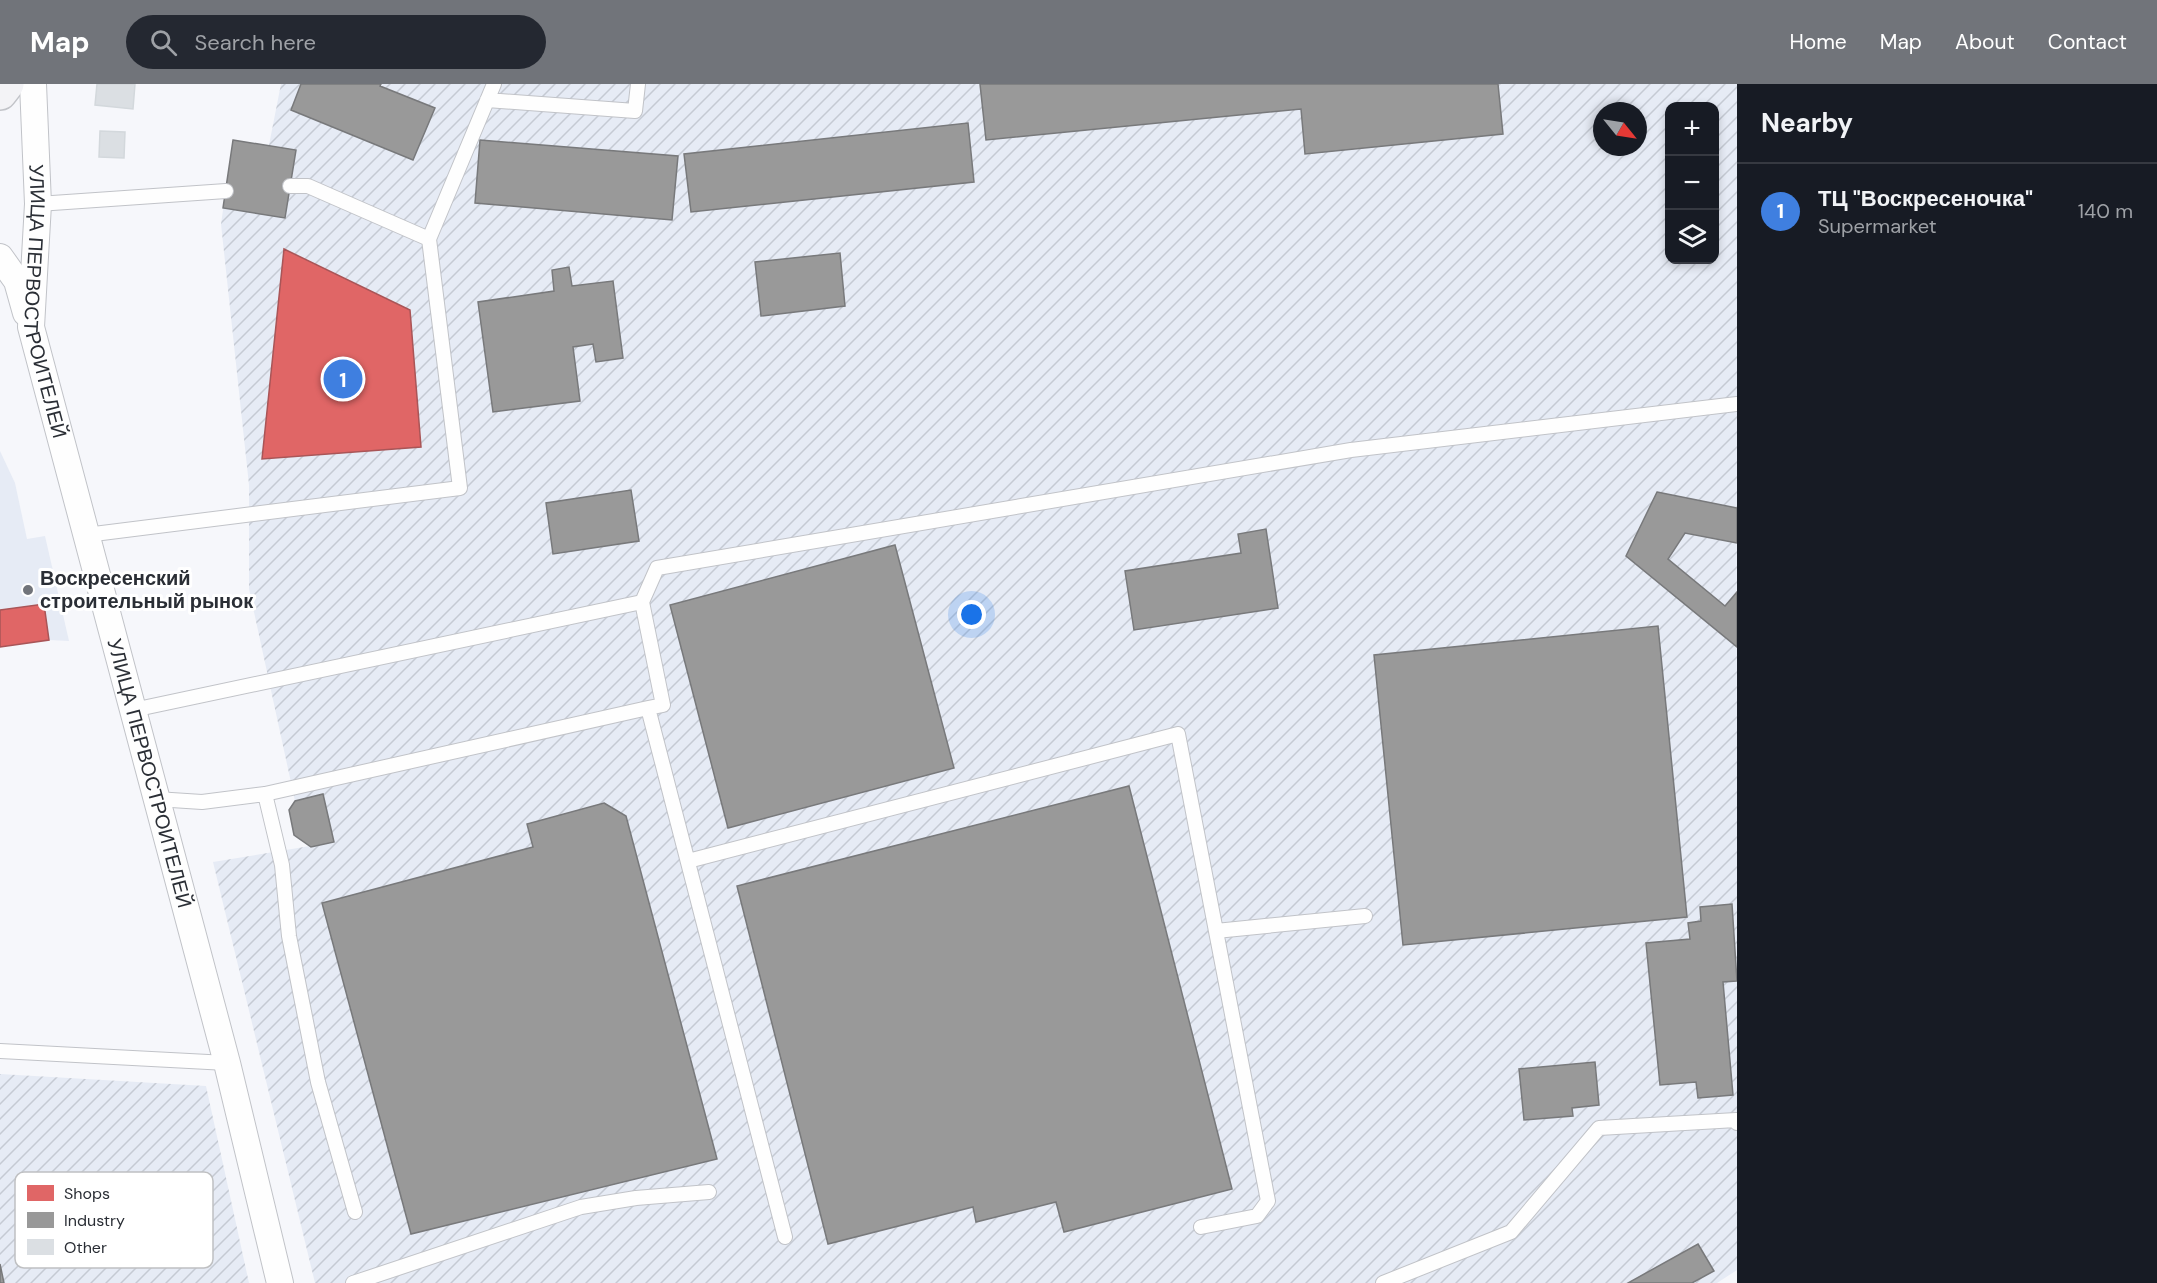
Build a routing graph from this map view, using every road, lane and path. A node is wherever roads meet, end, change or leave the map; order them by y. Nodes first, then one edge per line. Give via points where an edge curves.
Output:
1 (8, 84) edge
2 (33, 84) edge
3 (494, 84) edge
4 (638, 84) edge
5 (0, 93) edge
6 (487, 100) junction
7 (290, 186) dead end
8 (226, 191) dead end
9 (38, 204) junction
10 (429, 239) junction
11 (0, 257) edge
12 (31, 327) junction
13 (1737, 404) edge
14 (86, 535) junction
15 (642, 602) junction
16 (648, 708) junction
17 (133, 710) junction
18 (264, 794) junction
19 (156, 799) junction
20 (688, 861) junction
21 (1365, 916) dead end
22 (1216, 931) junction
23 (0, 1051) edge
24 (226, 1063) junction
25 (1737, 1121) edge
26 (709, 1192) dead end
27 (355, 1212) dead end
28 (1201, 1227) dead end
29 (785, 1237) dead end
30 (280, 1283) edge
31 (353, 1283) edge
32 (1383, 1283) edge

1 - 5 street
2 - 9 street, УЛИЦА ПЕРВОСТРОИТЕЛЕЙ
3 - 6 lane
4 - 6 lane via 635,111
6 - 10 lane
7 - 10 lane via 308,186
8 - 9 lane
9 - 12 street, УЛИЦА ПЕРВОСТРОИТЕЛЕЙ
10 - 14 lane via 460,488
11 - 12 street via 17,281
12 - 14 street, УЛИЦА ПЕРВОСТРОИТЕЛЕЙ
13 - 15 lane via 1351,450 657,568
14 - 17 street, УЛИЦА ПЕРВОСТРОИТЕЛЕЙ
15 - 16 lane via 663,705
15 - 17 lane
16 - 18 lane
16 - 20 lane
17 - 19 street, УЛИЦА ПЕРВОСТРОИТЕЛЕЙ
18 - 19 lane via 202,802
18 - 27 lane via 282,865 289,936 318,1082
19 - 24 street, УЛИЦА ПЕРВОСТРОИТЕЛЕЙ
20 - 22 lane via 1178,734
20 - 29 lane
21 - 22 lane
22 - 28 lane via 1268,1201 1257,1216
23 - 24 lane
24 - 30 street, УЛИЦА ПЕРВОСТРОИТЕЛЕЙ
25 - 32 lane via 1599,1128 1511,1232
26 - 31 lane via 581,1207

